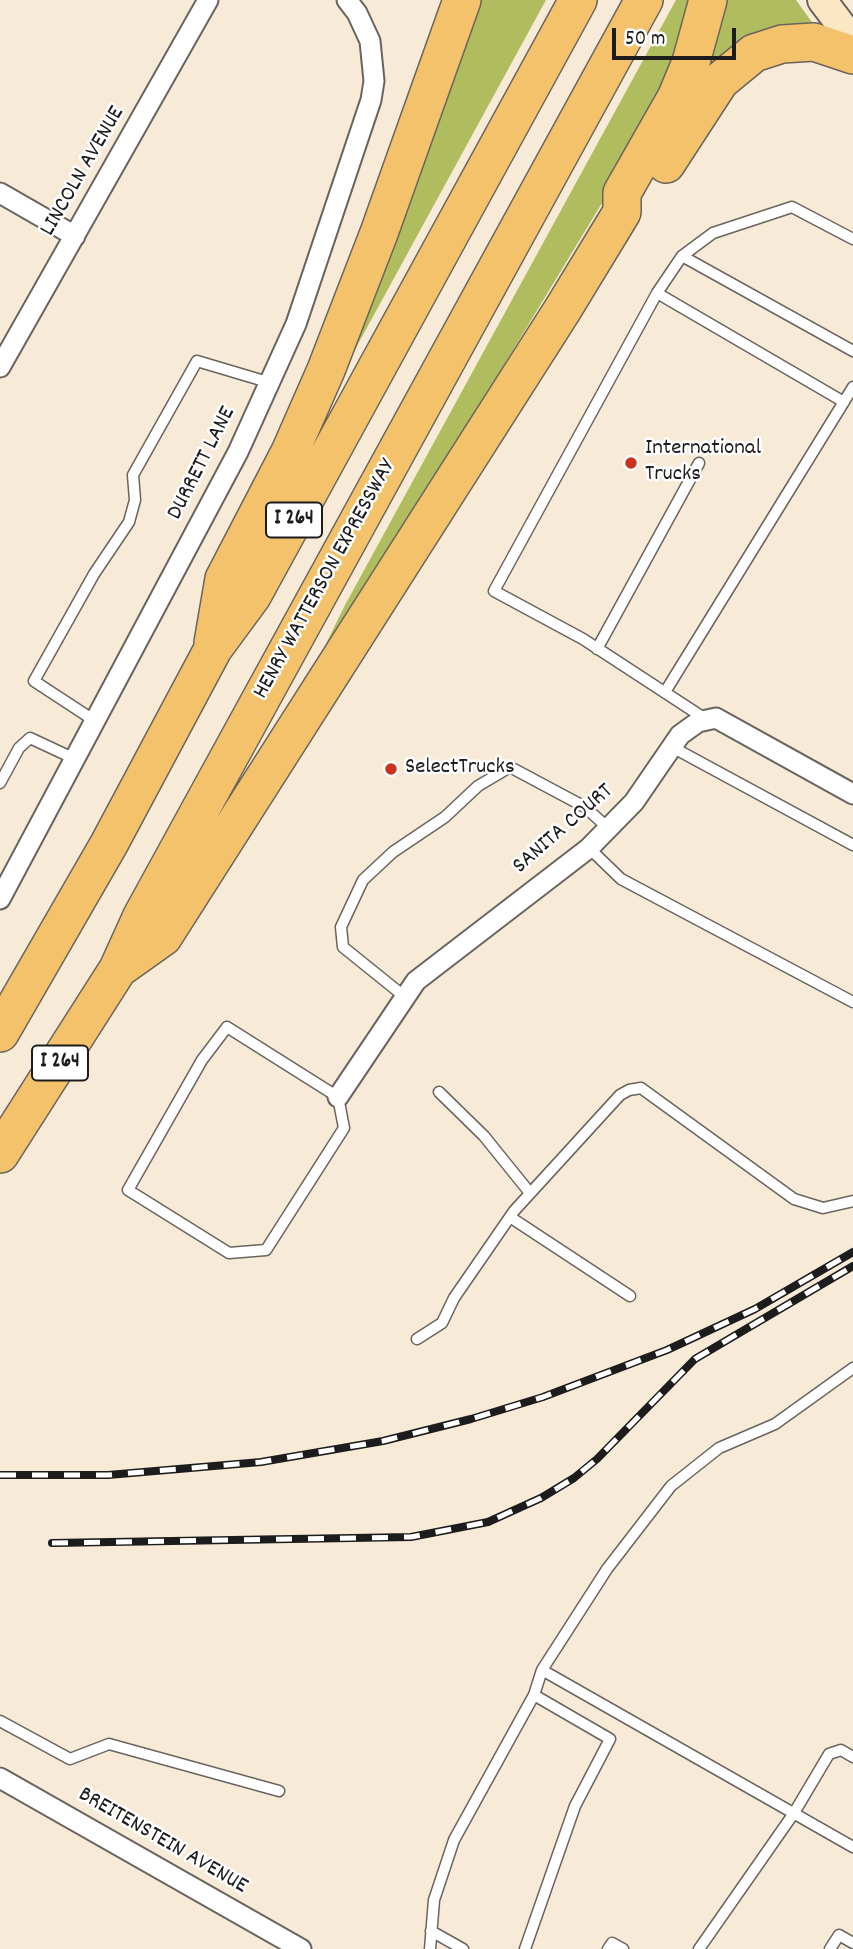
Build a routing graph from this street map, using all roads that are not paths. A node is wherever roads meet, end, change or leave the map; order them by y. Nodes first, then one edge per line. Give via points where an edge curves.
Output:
1 (208, 0) edge
2 (347, 0) edge
3 (462, 0) edge
4 (578, 0) edge
5 (644, 0) edge
6 (708, 0) edge
7 (822, 0) edge
8 (853, 41) edge
9 (853, 55) edge
10 (0, 193) edge
11 (622, 212) junction
12 (75, 236) junction
13 (853, 239) edge
14 (682, 256) junction
15 (657, 293) junction
16 (853, 351) edge
17 (0, 367) edge
18 (271, 383) junction
19 (853, 387) edge
20 (844, 402) junction
21 (699, 463) dead end
22 (213, 649) junction
23 (597, 649) junction
24 (665, 692) junction
25 (707, 720) junction
26 (95, 722) junction
27 (672, 747) junction
28 (75, 758) junction
29 (0, 783) edge
30 (853, 794) edge
31 (608, 828) junction
32 (853, 845) edge
33 (589, 848) junction
34 (0, 899) edge
35 (118, 970) junction
36 (405, 997) junction
37 (853, 1002) edge
38 (0, 1033) edge
39 (439, 1092) dead end
40 (338, 1097) junction
41 (0, 1154) edge
42 (530, 1193) junction
43 (853, 1201) edge
44 (510, 1217) junction
45 (629, 1296) dead end
46 (417, 1339) dead end
47 (853, 1368) edge
48 (542, 1671) junction
49 (534, 1695) junction
50 (0, 1721) edge
51 (853, 1757) edge
52 (0, 1778) edge
53 (279, 1791) dead end
54 (794, 1813) junction
55 (853, 1847) edge
56 (431, 1931) junction
57 (853, 1942) edge
58 (301, 1949) edge
59 (430, 1949) edge
60 (463, 1949) edge
61 (525, 1949) edge
62 (608, 1949) edge
63 (623, 1949) edge
64 (699, 1949) edge
65 (830, 1949) edge

1 - 12 street, LINCOLN AVENUE
2 - 18 street, DURRETT LANE via 364,26 373,57 371,100 315,272
3 - 22 highway via 326,370 290,452 224,579
4 - 22 highway, I 264 via 257,587
5 - 35 highway, HENRY WATTERSON EXPRESSWAY / I 264 via 142,916
6 - 11 highway via 686,74 622,193
7 - 8 main road
9 - 11 highway via 834,46 797,42 768,47 742,61 716,87 640,205
10 - 12 street
11 - 35 highway via 163,937
12 - 17 street, LINCOLN AVENUE
13 - 14 lane via 792,207 713,233
14 - 15 lane
14 - 16 lane
15 - 20 lane
15 - 23 lane via 494,591
18 - 26 street, DURRETT LANE
18 - 26 lane via 197,361 133,475 135,500 130,522 94,574 34,681
19 - 20 lane
20 - 24 lane
21 - 23 lane
22 - 38 highway, I 264
23 - 24 lane
24 - 25 lane
25 - 27 street, SANITA COURT via 680,735
25 - 30 street via 716,718
26 - 28 street, DURRETT LANE
27 - 31 street, SANITA COURT via 634,803
27 - 32 lane
28 - 29 lane via 30,738 19,748
28 - 34 street, DURRETT LANE
31 - 33 street, SANITA COURT
31 - 36 lane via 585,807 509,767 393,852 363,880 341,926 343,947
33 - 36 street, SANITA COURT via 450,953 416,981
33 - 37 lane via 621,879
35 - 41 highway, HENRY WATTERSON EXPRESSWAY / I 264
36 - 40 street, SANITA COURT
39 - 42 lane via 484,1136
40 - 40 lane via 344,1128 266,1250 229,1253 128,1190 202,1060 227,1027
42 - 43 lane via 620,1095 642,1088 794,1199 823,1208
42 - 44 lane
44 - 45 lane
44 - 46 lane via 442,1322
47 - 48 lane via 775,1424 719,1448 671,1486 607,1569
48 - 49 lane
48 - 54 lane
49 - 56 lane via 454,1840 434,1900
49 - 61 lane via 610,1739 575,1806
50 - 53 lane via 70,1759 109,1745
51 - 54 lane via 841,1750 829,1754
52 - 58 street, BREITENSTEIN AVENUE
54 - 55 lane
54 - 64 lane
56 - 59 lane
56 - 60 lane
57 - 65 lane via 839,1935
62 - 63 lane via 612,1943

